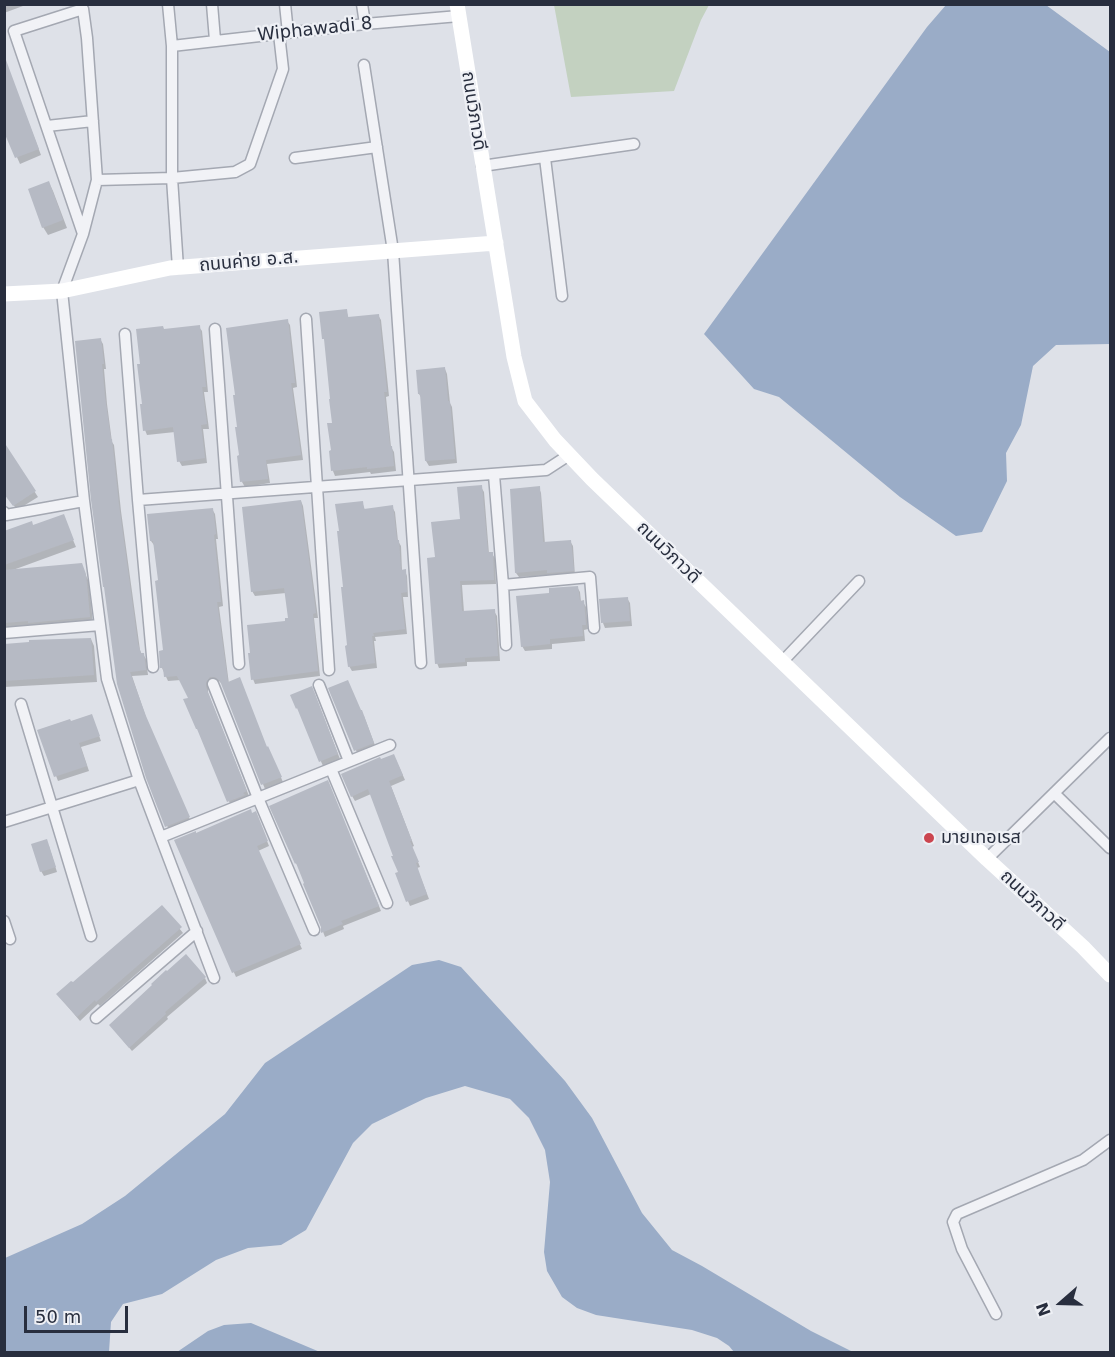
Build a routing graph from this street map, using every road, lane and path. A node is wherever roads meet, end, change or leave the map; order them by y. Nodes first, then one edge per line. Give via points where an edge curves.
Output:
1 (168, 4) edge
2 (212, 4) edge
3 (285, 4) edge
4 (362, 4) edge
5 (458, 10) edge
6 (365, 24) junction
7 (284, 34) junction
8 (215, 40) junction
9 (172, 46) junction
10 (364, 65) dead end
11 (93, 121) junction
12 (47, 126) junction
13 (634, 144) dead end
14 (376, 147) junction
15 (295, 158) dead end
16 (545, 158) junction
17 (482, 166) junction
18 (172, 178) junction
19 (97, 180) junction
20 (83, 234) junction
21 (496, 243) junction
22 (393, 250) junction
23 (178, 268) junction
24 (62, 291) junction
25 (4, 294) edge
26 (562, 296) dead end
27 (306, 319) dead end
28 (215, 329) dead end
29 (124, 334) dead end
30 (569, 455) junction
31 (494, 475) junction
32 (409, 480) junction
33 (317, 487) junction
34 (227, 494) junction
35 (138, 500) junction
36 (84, 501) junction
37 (4, 512) edge
38 (859, 580) dead end
39 (504, 585) junction
40 (100, 625) junction
41 (594, 628) dead end
42 (4, 633) edge
43 (506, 645) dead end
44 (782, 662) junction
45 (421, 663) dead end
46 (239, 664) dead end
47 (153, 667) dead end
48 (329, 670) dead end
49 (213, 684) dead end
50 (319, 685) dead end
51 (21, 704) dead end
52 (1110, 738) edge
53 (390, 745) dead end
54 (349, 761) junction
55 (331, 769) junction
56 (139, 780) junction
57 (1054, 793) junction
58 (258, 798) junction
59 (52, 807) junction
60 (4, 822) edge
61 (161, 837) junction
62 (1110, 848) edge
63 (987, 859) junction
64 (387, 903) dead end
65 (4, 921) edge
66 (314, 930) dead end
67 (197, 931) junction
68 (91, 936) dead end
69 (10, 939) dead end
70 (1110, 975) edge
71 (214, 978) dead end
72 (96, 1018) dead end
73 (1110, 1140) edge
74 (996, 1314) dead end

1 - 9 street
2 - 8 street
3 - 7 street
4 - 6 street
5 - 6 street, Wiphawadi 8
5 - 17 street, ถนนวิภาวดี
6 - 7 street, Wiphawadi 8
7 - 8 street, Wiphawadi 8
7 - 18 street via 283,69 250,164 235,172
8 - 9 street, Wiphawadi 8
9 - 18 street
10 - 14 street
11 - 12 street
11 - 12 street via 83,9 14,31
11 - 19 street
12 - 20 street
13 - 16 street
14 - 15 street
14 - 22 street
16 - 17 street
16 - 26 street
17 - 21 street, ถนนวิภาวดี
18 - 19 street
18 - 23 street
19 - 20 street
20 - 24 street
21 - 22 street, ถนนค่าย อ.ส.
21 - 30 street, ถนนวิภาวดี via 525,401
22 - 23 street, ถนนค่าย อ.ส.
22 - 32 street
23 - 24 street, ถนนค่าย อ.ส.
24 - 25 street, ถนนค่าย อ.ส.
24 - 36 street
27 - 33 street
28 - 34 street
29 - 35 street
30 - 31 street via 546,470
30 - 44 street, ถนนวิภาวดี
31 - 32 street
31 - 39 street
32 - 33 street
32 - 45 street
33 - 34 street
33 - 48 street
34 - 35 street
34 - 46 street
35 - 47 street
36 - 37 street via 6,515
36 - 40 street
38 - 44 street
39 - 41 street via 590,577
39 - 43 street
40 - 42 street
40 - 56 street via 107,679
44 - 63 street, ถนนวิภาวดี
49 - 58 street
50 - 54 street
51 - 59 street
52 - 57 street
53 - 54 street
54 - 55 street
55 - 58 street
55 - 64 street
56 - 59 street
56 - 61 street
57 - 62 street
57 - 63 street
58 - 61 street
58 - 66 street
59 - 60 street
59 - 68 street
61 - 67 street
63 - 70 street, ถนนวิภาวดี
65 - 69 street
67 - 71 street
67 - 72 street
73 - 74 street via 1083,1160 957,1214 953,1222 962,1249

